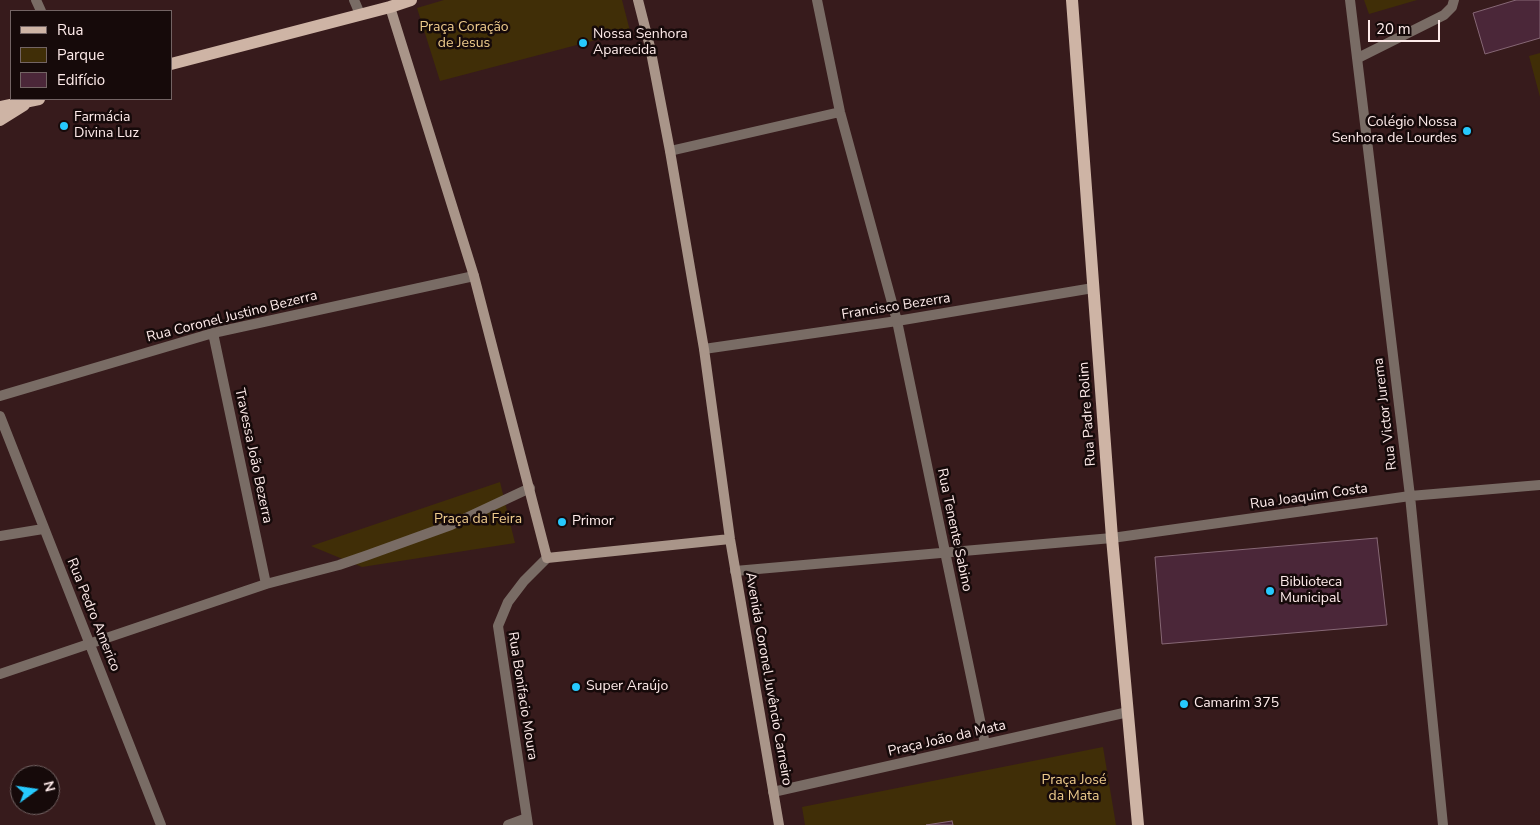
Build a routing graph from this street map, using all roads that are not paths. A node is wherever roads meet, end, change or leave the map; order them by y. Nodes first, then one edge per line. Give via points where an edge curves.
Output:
1 (354, 0) edge
2 (411, 0) edge
3 (638, 0) edge
4 (818, 0) edge
5 (1072, 0) edge
6 (1350, 0) edge
7 (1454, 0) edge
8 (390, 7) junction
9 (360, 14) junction
10 (1358, 58) junction
11 (172, 64) edge
12 (35, 100) edge
13 (0, 106) edge
14 (840, 112) junction
15 (0, 120) edge
16 (670, 151) junction
17 (474, 276) junction
18 (1093, 288) junction
19 (897, 321) junction
20 (213, 333) junction
21 (704, 349) junction
22 (0, 396) edge
23 (0, 416) edge
24 (1540, 485) edge
25 (530, 488) junction
26 (1410, 496) junction
27 (43, 528) junction
28 (0, 536) edge
29 (730, 538) junction
30 (1112, 538) junction
31 (945, 553) junction
32 (547, 558) junction
33 (735, 571) junction
34 (266, 584) junction
35 (90, 643) junction
36 (0, 674) edge
37 (1128, 712) junction
38 (985, 744) junction
39 (773, 792) junction
40 (527, 821) edge
41 (161, 825) edge
42 (508, 825) edge
43 (779, 825) edge
44 (1138, 825) edge
45 (1443, 825) edge

1 - 9 street
2 - 8 main road
3 - 16 main road, Avenida Coronel Juvêncio Carneiro
4 - 14 street, Rua Tenente Sabino
5 - 18 main road, Rua Padre Rolim
6 - 10 street, Rua Victor Jurema
7 - 10 street via 1444,15
8 - 9 main road
8 - 17 main road
9 - 11 main road
10 - 26 street, Rua Victor Jurema
12 - 13 main road
12 - 15 main road
14 - 16 street
14 - 19 street, Rua Tenente Sabino
16 - 21 main road, Avenida Coronel Juvêncio Carneiro
17 - 20 street, Rua Coronel Justino Bezerra
17 - 25 main road
18 - 19 street, Francisco Bezerra
18 - 30 main road, Rua Padre Rolim
19 - 21 street, Francisco Bezerra
19 - 31 street, Rua Tenente Sabino
20 - 22 street, Rua Coronel Justino Bezerra
20 - 34 street, Travessa João Bezerra
21 - 29 main road, Avenida Coronel Juvêncio Carneiro
23 - 27 street, Rua Pedro Americo
24 - 26 street, Rua Joaquim Costa
25 - 32 main road
25 - 34 street via 451,525 377,552
26 - 30 street, Rua Joaquim Costa
26 - 45 street, Rua Victor Jurema
27 - 28 street
27 - 35 street, Rua Pedro Americo
29 - 32 main road
29 - 33 main road, Avenida Coronel Juvêncio Carneiro
30 - 31 street, Rua Joaquim Costa
30 - 37 main road, Rua Padre Rolim
31 - 33 street, Rua Joaquim Costa
31 - 38 street, Rua Tenente Sabino
32 - 40 street, Rua Bonifacio Moura via 508,602 498,626
33 - 39 main road, Avenida Coronel Juvêncio Carneiro
34 - 35 street
35 - 36 street
35 - 41 street, Rua Pedro Americo
37 - 38 street, Praça João da Mata
37 - 44 main road, Rua Padre Rolim
38 - 39 street, Praça João da Mata
39 - 43 main road, Avenida Coronel Juvêncio Carneiro
40 - 42 street

